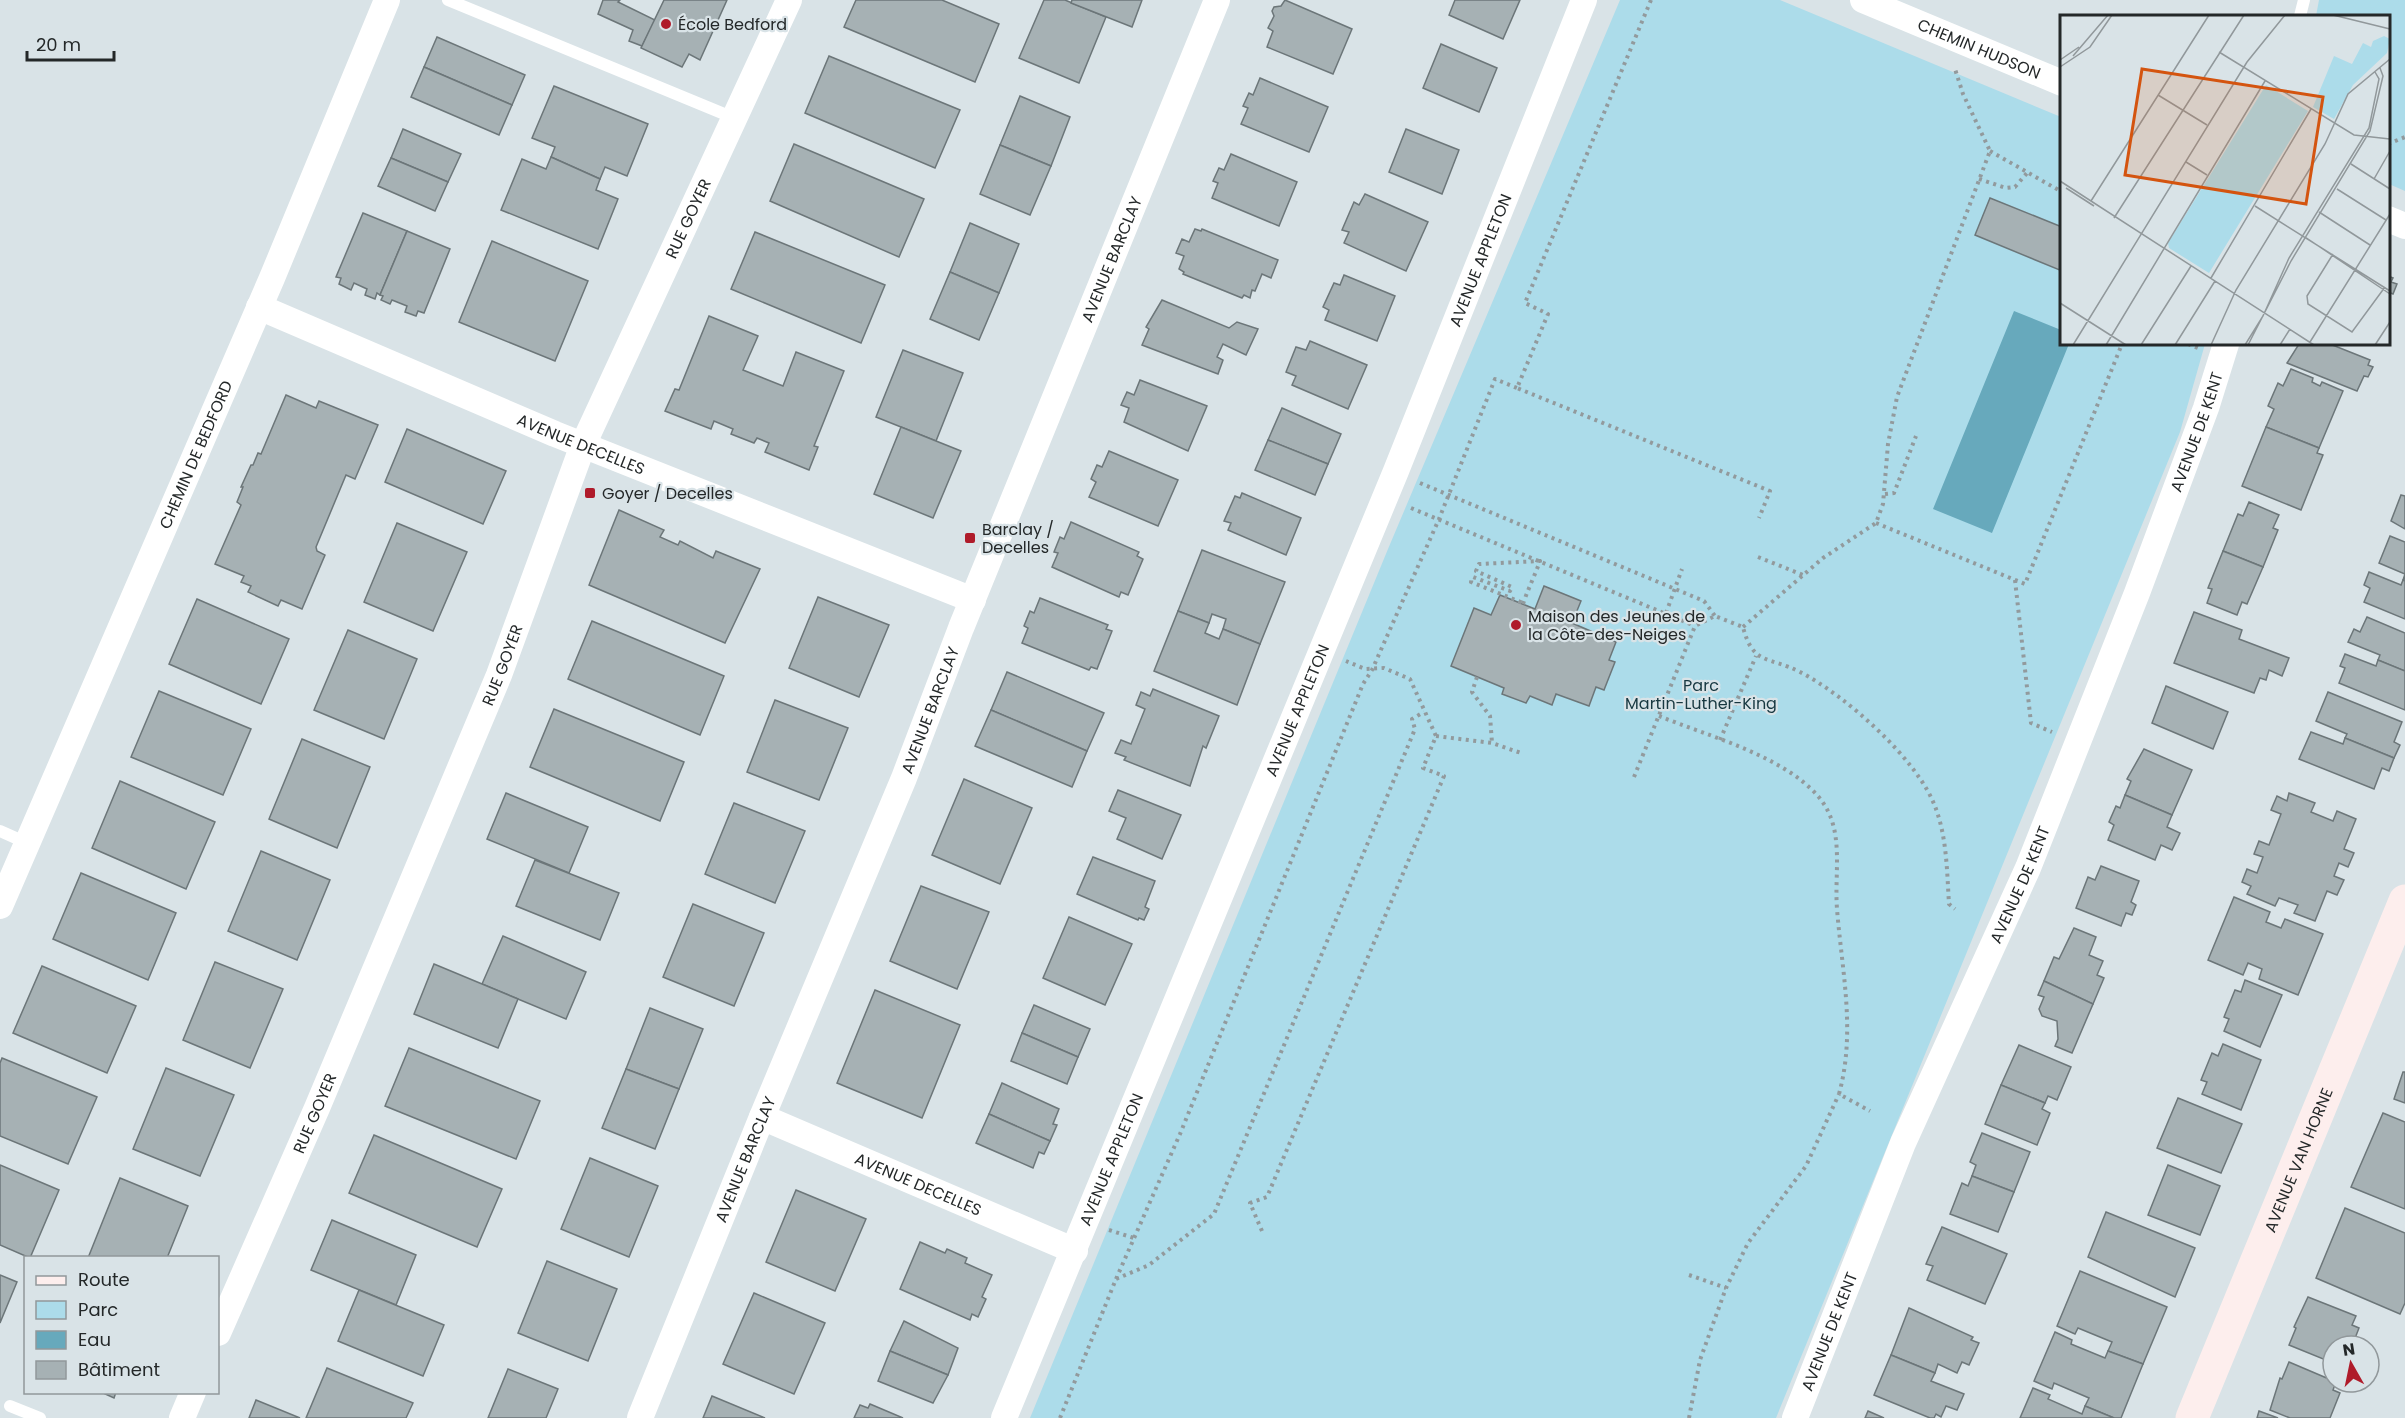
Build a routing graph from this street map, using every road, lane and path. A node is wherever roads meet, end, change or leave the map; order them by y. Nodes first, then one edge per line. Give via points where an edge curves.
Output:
1 (387, 0) edge
2 (448, 0) edge
3 (789, 0) edge
4 (1217, 0) edge
5 (1584, 0) edge
6 (1651, 0) edge
7 (1863, 0) edge
8 (2304, 0) edge
9 (2301, 15) edge
10 (1955, 69) dead end
11 (2060, 83) edge
12 (734, 118) junction
13 (2405, 137) edge
14 (2390, 143) edge
15 (1990, 151) junction
16 (2027, 173) junction
17 (1979, 179) junction
18 (2060, 191) edge
19 (2390, 220) edge
20 (2405, 226) edge
21 (259, 307) junction
22 (2122, 345) edge
23 (2226, 345) edge
24 (1517, 388) junction
25 (1916, 436) dead end
26 (583, 446) junction
27 (1420, 483) dead end
28 (1885, 494) junction
29 (1448, 495) junction
30 (1411, 508) dead end
31 (1759, 518) dead end
32 (1439, 519) junction
33 (1876, 523) junction
34 (1758, 557) dead end
35 (1540, 561) junction
36 (1682, 569) dead end
37 (1803, 575) junction
38 (2016, 580) junction
39 (1675, 589) junction
40 (974, 600) junction
41 (1666, 613) junction
42 (1715, 616) junction
43 (1695, 626) junction
44 (1743, 627) junction
45 (1756, 656) junction
46 (1342, 659) dead end
47 (1372, 670) junction
48 (1478, 677) dead end
49 (1424, 712) junction
50 (1659, 716) junction
51 (2058, 735) dead end
52 (1436, 736) junction
53 (1720, 740) junction
54 (1492, 743) junction
55 (1521, 753) dead end
56 (1634, 777) dead end
57 (0, 831) edge
58 (27, 843) junction
59 (2405, 901) edge
60 (0, 906) edge
61 (1955, 909) dead end
62 (1839, 1094) junction
63 (1870, 1111) dead end
64 (762, 1116) junction
65 (1107, 1230) dead end
66 (1262, 1231) dead end
67 (1134, 1238) junction
68 (1075, 1251) junction
69 (1689, 1275) dead end
70 (1116, 1280) junction
71 (1726, 1288) junction
72 (219, 1331) edge
73 (192, 1394) edge
74 (10, 1406) dead end
75 (40, 1418) edge
76 (182, 1418) edge
77 (640, 1418) edge
78 (1004, 1418) edge
79 (1060, 1418) edge
80 (1689, 1418) edge
81 (1796, 1418) edge
82 (2192, 1418) edge

1 - 21 street, CHEMIN DE BEDFORD
2 - 12 lane
3 - 12 street, RUE GOYER
4 - 40 street, AVENUE BARCLAY
5 - 68 street, AVENUE APPLETON
6 - 24 path via 1525,303 1548,314
7 - 11 street, CHEMIN HUDSON
8 - 9 lane
10 - 15 path
12 - 26 street, RUE GOYER
13 - 14 path
15 - 16 path
15 - 17 path
16 - 17 path via 2016,187 2006,188
16 - 18 path
17 - 28 path via 1897,397 1889,435
19 - 20 street
21 - 26 street, AVENUE DECELLES
21 - 58 street, CHEMIN DE BEDFORD
22 - 38 path via 2025,584
23 - 81 street, AVENUE DE KENT via 2141,582 2032,858 1903,1143
24 - 29 path via 1495,379
24 - 31 path via 1770,491
25 - 28 path via 1894,493
26 - 40 street, AVENUE DECELLES
26 - 72 street, RUE GOYER via 499,675
27 - 29 path
28 - 33 path
29 - 32 path
29 - 39 path
30 - 32 path
32 - 35 path
32 - 47 path
33 - 37 path
33 - 38 path
34 - 37 path
35 - 35 path via 1523,603 1471,582 1473,577 1510,591 1512,587 1476,571 1479,564
35 - 41 path
36 - 39 path
37 - 44 path
38 - 51 path via 2031,723
39 - 41 path
39 - 42 path via 1704,601
40 - 64 street, AVENUE BARCLAY
41 - 43 path
42 - 43 path
42 - 44 path
43 - 50 path
44 - 45 path
45 - 53 path
45 - 61 path via 1799,671 1820,684 1865,719 1910,765 1936,808 1943,836 1949,904
46 - 47 path
47 - 49 path via 1384,668 1410,679
47 - 67 path
48 - 54 path via 1472,692 1491,716
49 - 52 path
49 - 70 path via 1412,719 1415,729 1214,1214 1149,1265
50 - 53 path
50 - 56 path
52 - 54 path
52 - 66 path via 1423,768 1444,776 1267,1197 1250,1203
53 - 62 path via 1791,773 1818,796 1831,817 1838,850 1837,907 1847,998 1846,1067
54 - 55 path
57 - 58 lane
58 - 60 street, CHEMIN DE BEDFORD
59 - 82 main road, AVENUE VAN HORNE
62 - 63 path
62 - 71 path via 1806,1166 1748,1243
64 - 68 street, AVENUE DECELLES
64 - 77 street, AVENUE BARCLAY
65 - 67 path
67 - 70 path
68 - 78 street, AVENUE APPLETON
69 - 71 path
70 - 79 path
71 - 80 path via 1700,1360
73 - 76 street
74 - 75 lane

